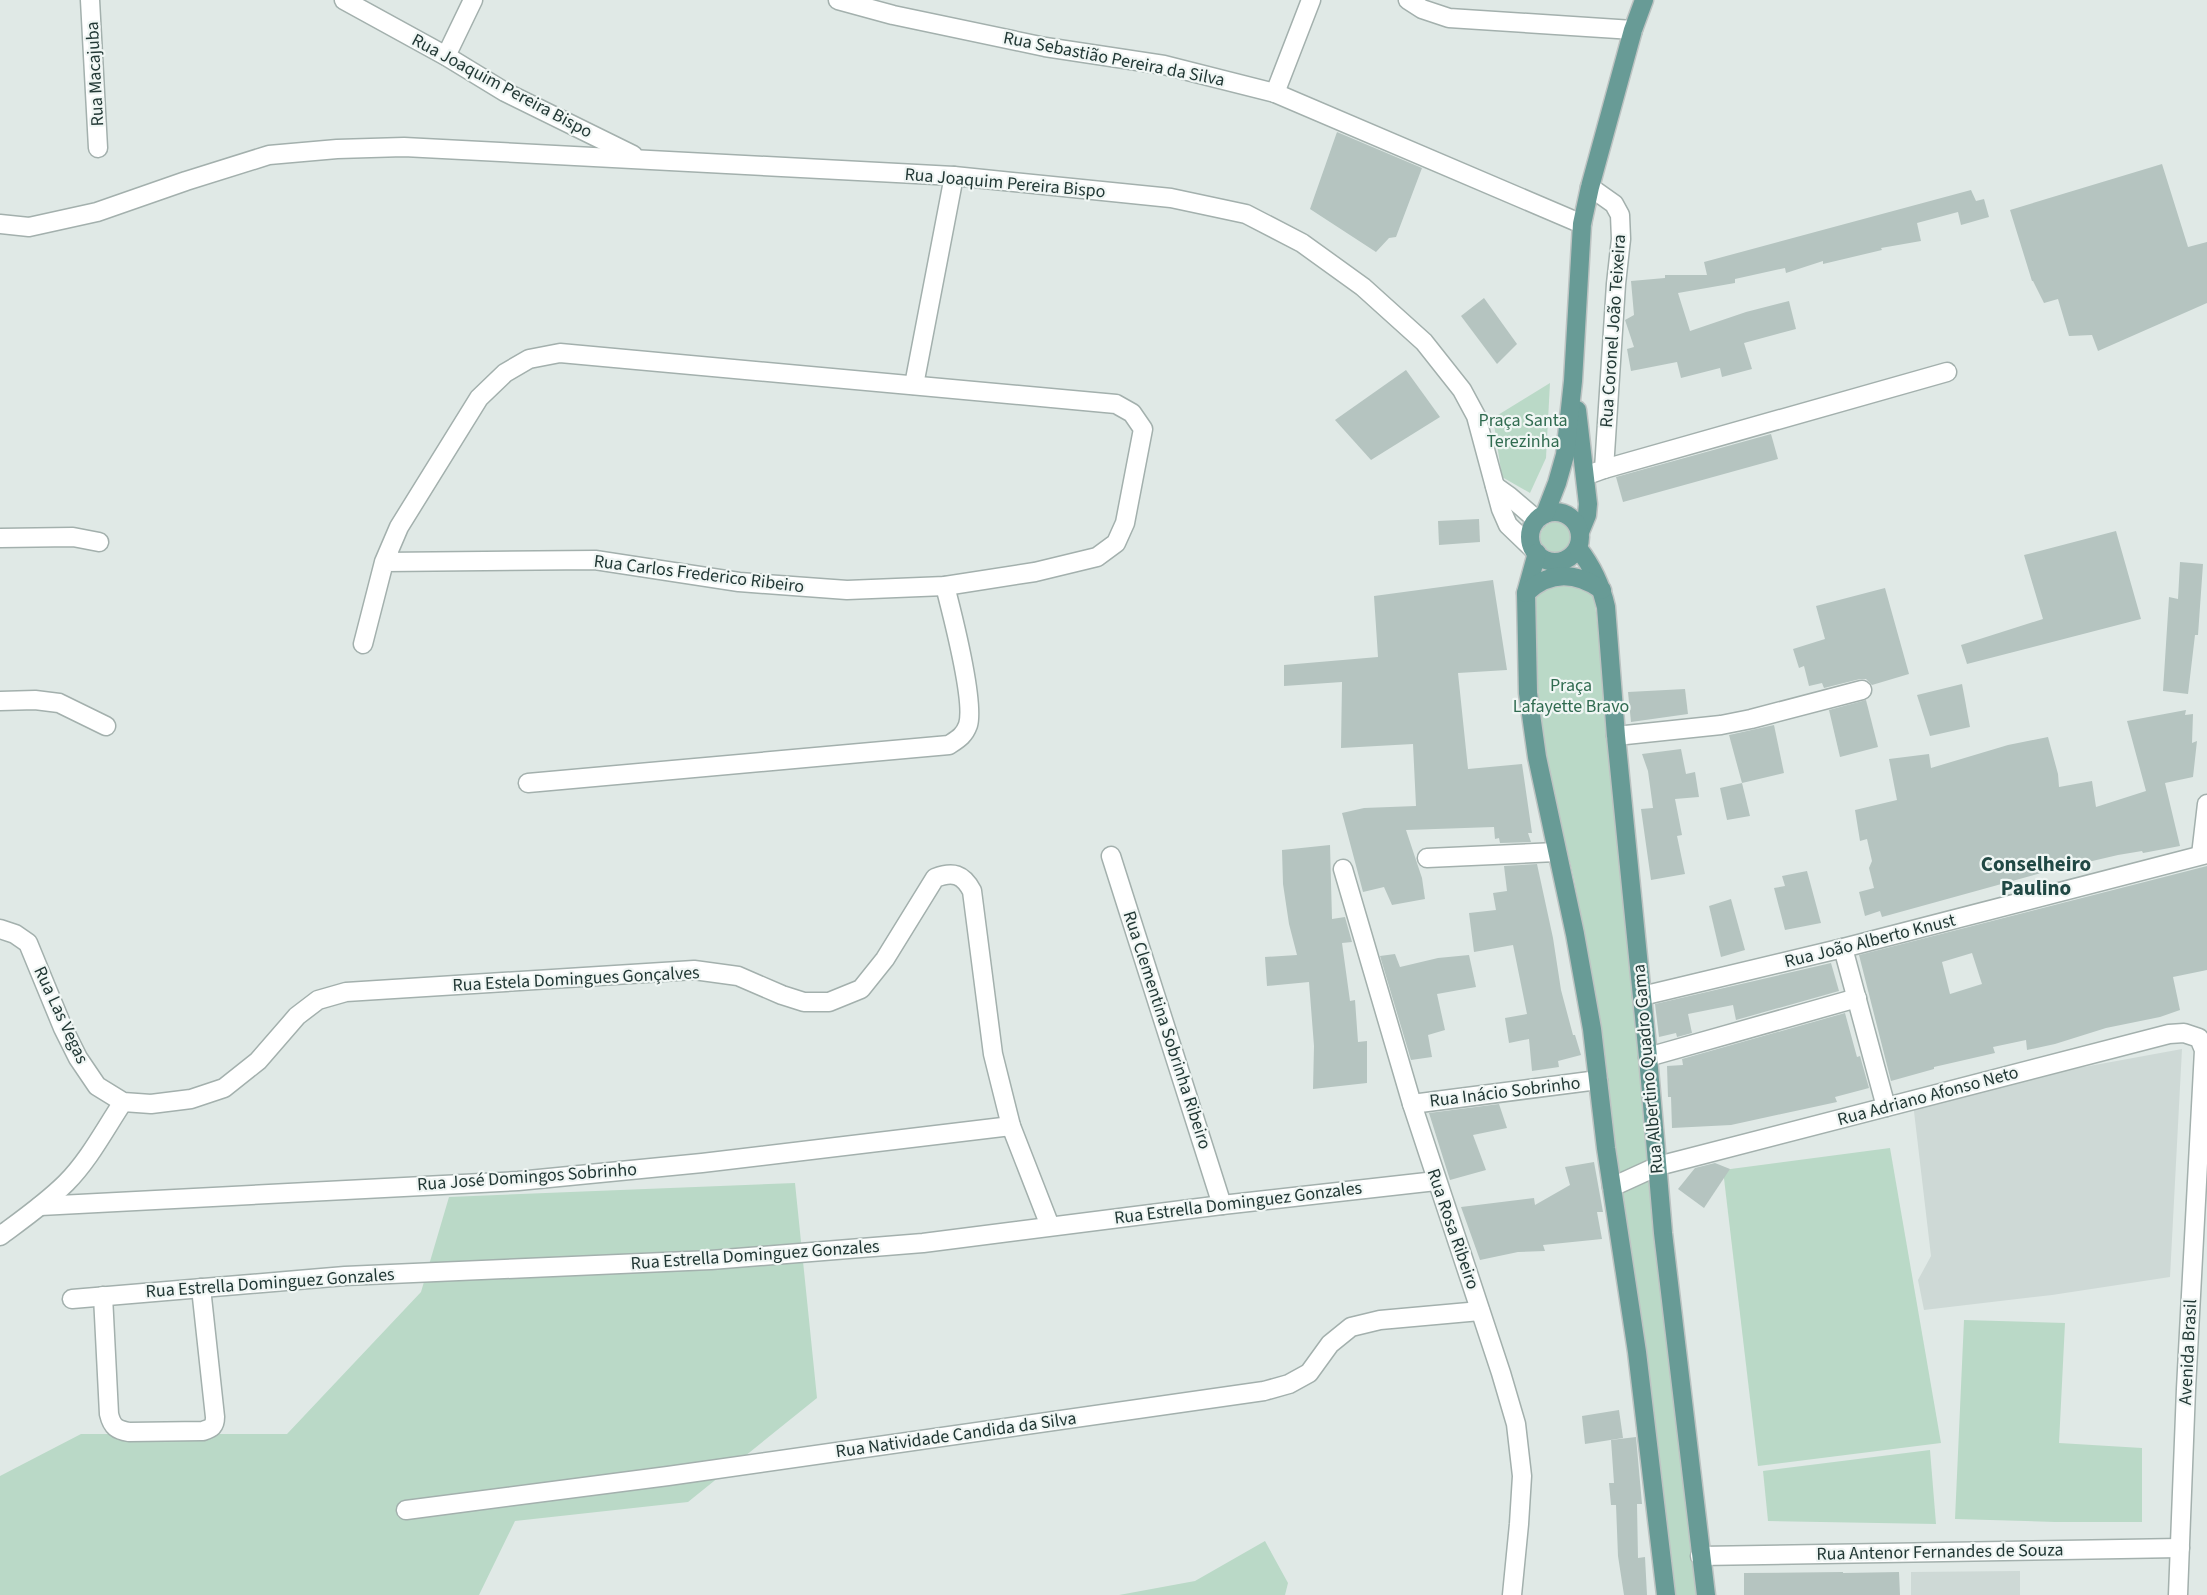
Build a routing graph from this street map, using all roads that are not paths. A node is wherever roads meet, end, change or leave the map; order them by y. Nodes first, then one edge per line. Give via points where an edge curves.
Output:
1 (90, 0) edge
2 (344, 0) edge
3 (474, 0) edge
4 (838, 0) edge
5 (1311, 0) edge
6 (1408, 0) edge
7 (1644, 0) edge
8 (1633, 30) junction
9 (446, 56) junction
10 (1275, 93) junction
11 (98, 148) dead end
12 (640, 159) junction
13 (954, 176) junction
14 (1590, 187) junction
15 (0, 224) edge
16 (1582, 224) junction
17 (1947, 372) dead end
18 (1573, 381) junction
19 (914, 385) junction
20 (1604, 469) junction
21 (1585, 476) junction
22 (1495, 486) junction
23 (1541, 517) junction
24 (0, 538) edge
25 (1579, 540) junction
26 (99, 542) dead end
27 (1535, 551) junction
28 (384, 562) junction
29 (945, 586) junction
30 (1602, 590) junction
31 (1526, 593) junction
32 (363, 644) dead end
33 (1862, 690) dead end
34 (0, 701) edge
35 (106, 726) dead end
36 (1616, 736) junction
37 (528, 783) dead end
38 (2207, 804) edge
39 (1557, 852) junction
40 (2204, 854) edge
41 (1111, 856) dead end
42 (1427, 858) dead end
43 (1343, 869) dead end
44 (0, 929) edge
45 (1843, 948) junction
46 (1642, 996) junction
47 (1857, 999) junction
48 (2199, 1038) joint
49 (1648, 1057) junction
50 (1598, 1080) junction
51 (123, 1102) junction
52 (1412, 1104) junction
53 (1886, 1107) junction
54 (1011, 1126) junction
55 (1658, 1166) junction
56 (1436, 1180) junction
57 (1612, 1187) junction
58 (1222, 1204) junction
59 (40, 1206) junction
60 (1050, 1226) junction
61 (0, 1236) edge
62 (201, 1288) junction
63 (103, 1296) junction
64 (72, 1299) dead end
65 (1480, 1311) junction
66 (406, 1510) dead end
67 (2180, 1548) junction
68 (1700, 1556) junction
69 (1512, 1595) edge
70 (1666, 1595) edge
71 (1706, 1595) edge
72 (2178, 1595) edge

1 - 11 street, Rua Macajuba
2 - 9 street, Rua Joaquim Pereira Bispo
3 - 9 street
4 - 10 street, Rua Sebastião Pereira da Silva via 1045,47 1164,65
5 - 10 street
6 - 8 street via 1449,18
7 - 8 main road
8 - 14 main road
9 - 12 street, Rua Joaquim Pereira Bispo via 505,92
10 - 16 street, Rua Sebastião Pereira da Silva
12 - 13 street, Rua Joaquim Pereira Bispo
12 - 15 street via 404,147 269,155 97,212 29,227
13 - 19 street
13 - 22 street, Rua Joaquim Pereira Bispo via 1171,198 1246,214 1302,243 1363,287 1430,350 1476,416
14 - 16 main road
14 - 20 street, Rua Coronel João Teixeira via 1614,204 1620,214 1622,239
16 - 18 main road
17 - 20 street
18 - 21 main road
18 - 23 main road via 1565,455
19 - 28 street, Rua Carlos Frederico Ribeiro via 560,353 529,359 479,398 399,527
19 - 29 street, Rua Carlos Frederico Ribeiro via 1116,404 1132,413 1143,429 1125,523 1116,543 1096,557 1035,572
20 - 21 street
21 - 25 main road via 1587,515
22 - 23 street
22 - 27 street, Rua Joaquim Pereira Bispo via 1508,525
23 - 25 main road via 1556,512 1567,514 1576,522
23 - 27 main road via 1532,528 1530,539
24 - 26 street via 73,537
25 - 27 main road via 1570,557 1559,562 1546,560
25 - 30 main road, Rua Albertino Quadro Gama
27 - 31 main road
28 - 29 street, Rua Carlos Frederico Ribeiro via 595,560 739,582 847,590
28 - 32 street, Rua Carlos Frederico Ribeiro
29 - 37 street via 969,706 969,723 963,736 950,745
30 - 31 main road via 1588,580 1564,576 1550,578
30 - 36 main road, Rua Albertino Quadro Gama
31 - 39 main road via 1528,693
33 - 36 street via 1721,725
34 - 35 street via 59,703
36 - 46 main road, Rua Albertino Quadro Gama
38 - 40 street
39 - 42 street
39 - 50 main road via 1575,934
40 - 45 street, Rua João Alberto Knust
41 - 58 street, Rua Clementina Sobrinha Ribeiro
43 - 52 street, Rua Rosa Ribeiro
44 - 51 street, Rua Las Vegas via 28,943 78,1058 97,1086
45 - 46 street, Rua João Alberto Knust
45 - 47 street
46 - 49 main road, Rua Albertino Quadro Gama
47 - 49 street
47 - 53 street
48 - 53 street, Rua Adriano Afonso Neto via 2169,1034
48 - 67 street, Avenida Brasil via 2204,1050
49 - 55 main road, Rua Albertino Quadro Gama
50 - 52 street, Rua Inácio Sobrinho
50 - 57 main road
51 - 54 street, Rua Estela Domingues Gonçalves via 151,1104 191,1099 224,1088 258,1061 297,1016 318,1000 346,992 694,970 738,976 804,1002 829,1002 861,989 885,959 935,878 957,875 965,879 972,891 993,1054
51 - 59 street via 67,1182
52 - 56 street, Rua Rosa Ribeiro
53 - 55 street, Rua Adriano Afonso Neto
54 - 59 street, Rua José Domingos Sobrinho via 702,1163 518,1180
54 - 60 street, Rua Estela Domingues Gonçalves
55 - 57 street, Rua Adriano Afonso Neto
55 - 68 main road, Rua Albertino Quadro Gama via 1662,1233
56 - 58 street, Rua Estrella Dominguez Gonzales
56 - 65 street, Rua Rosa Ribeiro
57 - 70 main road via 1637,1352
58 - 60 street, Rua Estrella Dominguez Gonzales
59 - 61 street
60 - 62 street, Rua Estrella Dominguez Gonzales via 923,1243 711,1260 345,1276
62 - 63 street, Rua Estrella Dominguez Gonzales
62 - 63 street via 215,1417 215,1424 203,1431 129,1432 112,1425
63 - 64 street, Rua Estrella Dominguez Gonzales
65 - 66 street, Rua Natividade Candida da Silva via 1380,1320 1351,1327 1330,1344 1309,1373 1264,1391
65 - 69 street, Rua Rosa Ribeiro via 1516,1424 1522,1476
67 - 68 street, Rua Antenor Fernandes de Souza
67 - 72 street, Avenida Brasil
68 - 71 main road, Rua Albertino Quadro Gama

